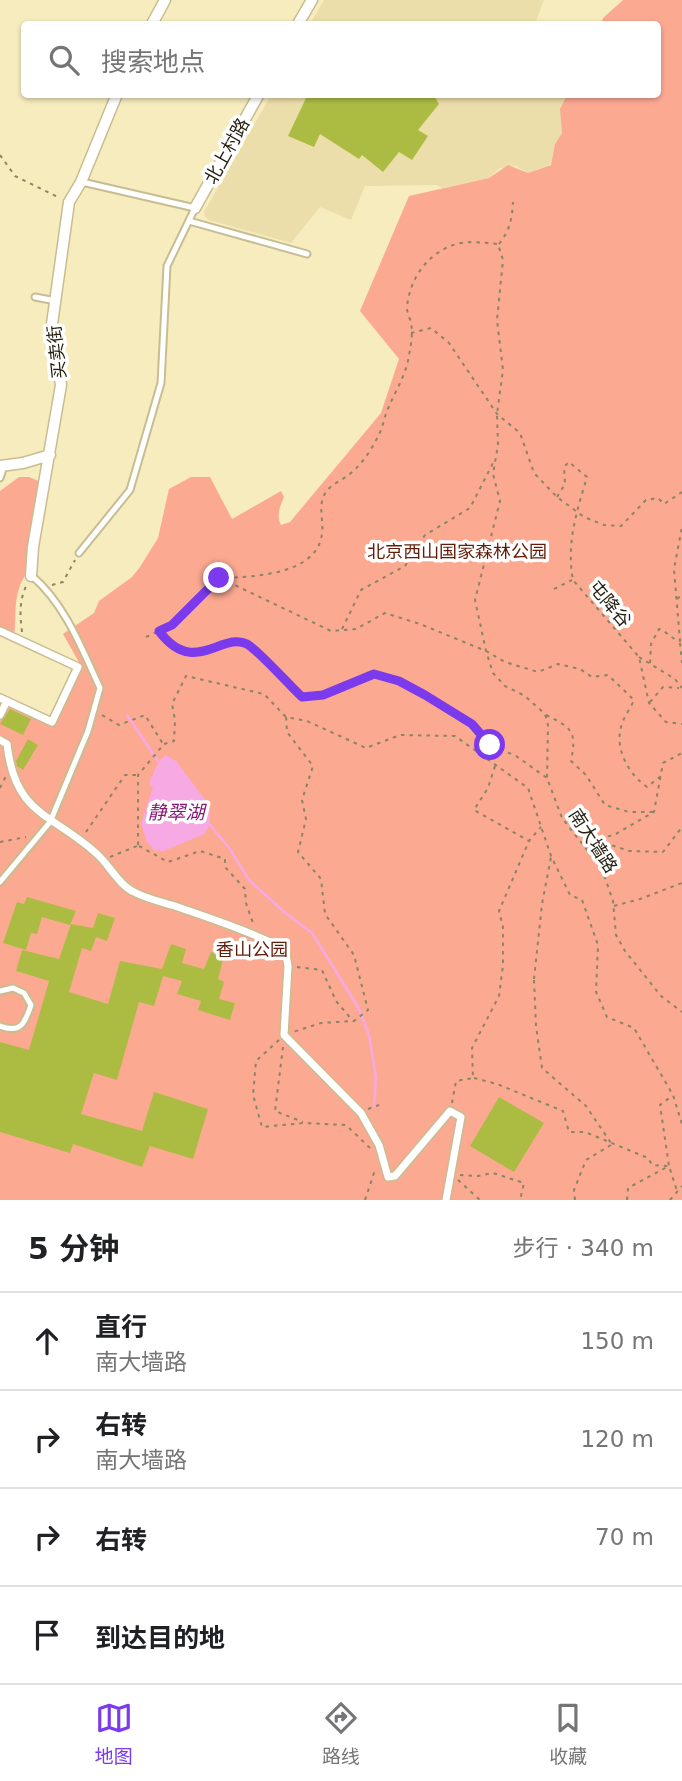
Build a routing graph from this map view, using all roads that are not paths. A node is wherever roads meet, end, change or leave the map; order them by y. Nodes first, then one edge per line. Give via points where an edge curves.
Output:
1 (165, 0) edge
2 (312, 0) edge
3 (154, 21) edge
4 (300, 21) edge
5 (115, 98) edge
6 (257, 98) edge
7 (81, 182) junction
8 (195, 208) junction
9 (189, 221) junction
10 (307, 254) dead end
11 (35, 297) dead end
12 (56, 301) junction
13 (50, 455) junction
14 (2, 466) edge
15 (0, 478) edge
16 (79, 553) road end
17 (32, 576) joint
18 (0, 631) edge
19 (3, 699) edge
20 (0, 715) edge
21 (0, 740) edge
22 (50, 822) junction
23 (0, 882) edge
24 (0, 991) edge
25 (0, 1026) edge
26 (446, 1200) edge

1 - 3 street
2 - 4 street
5 - 7 street, 买卖街
6 - 8 street, 北上村路
7 - 8 lane
7 - 12 street, 买卖街 via 69,202
8 - 9 lane
9 - 10 lane
9 - 16 lane via 167,266 161,383 130,490
11 - 12 lane
12 - 13 street, 买卖街 via 52,324 61,385
13 - 14 street
13 - 17 street, 买卖街
14 - 15 lane
17 - 22 lane via 72,628 100,688
18 - 19 street via 78,667 52,722
19 - 20 street
21 - 22 street via 7,744 10,769 27,801
22 - 23 lane
22 - 26 street via 80,839 131,892 257,934 285,949 284,1035 361,1113 379,1145 388,1177 395,1176 450,1111 461,1117
24 - 25 lane via 13,988 24,993 31,1005 25,1023 17,1028

